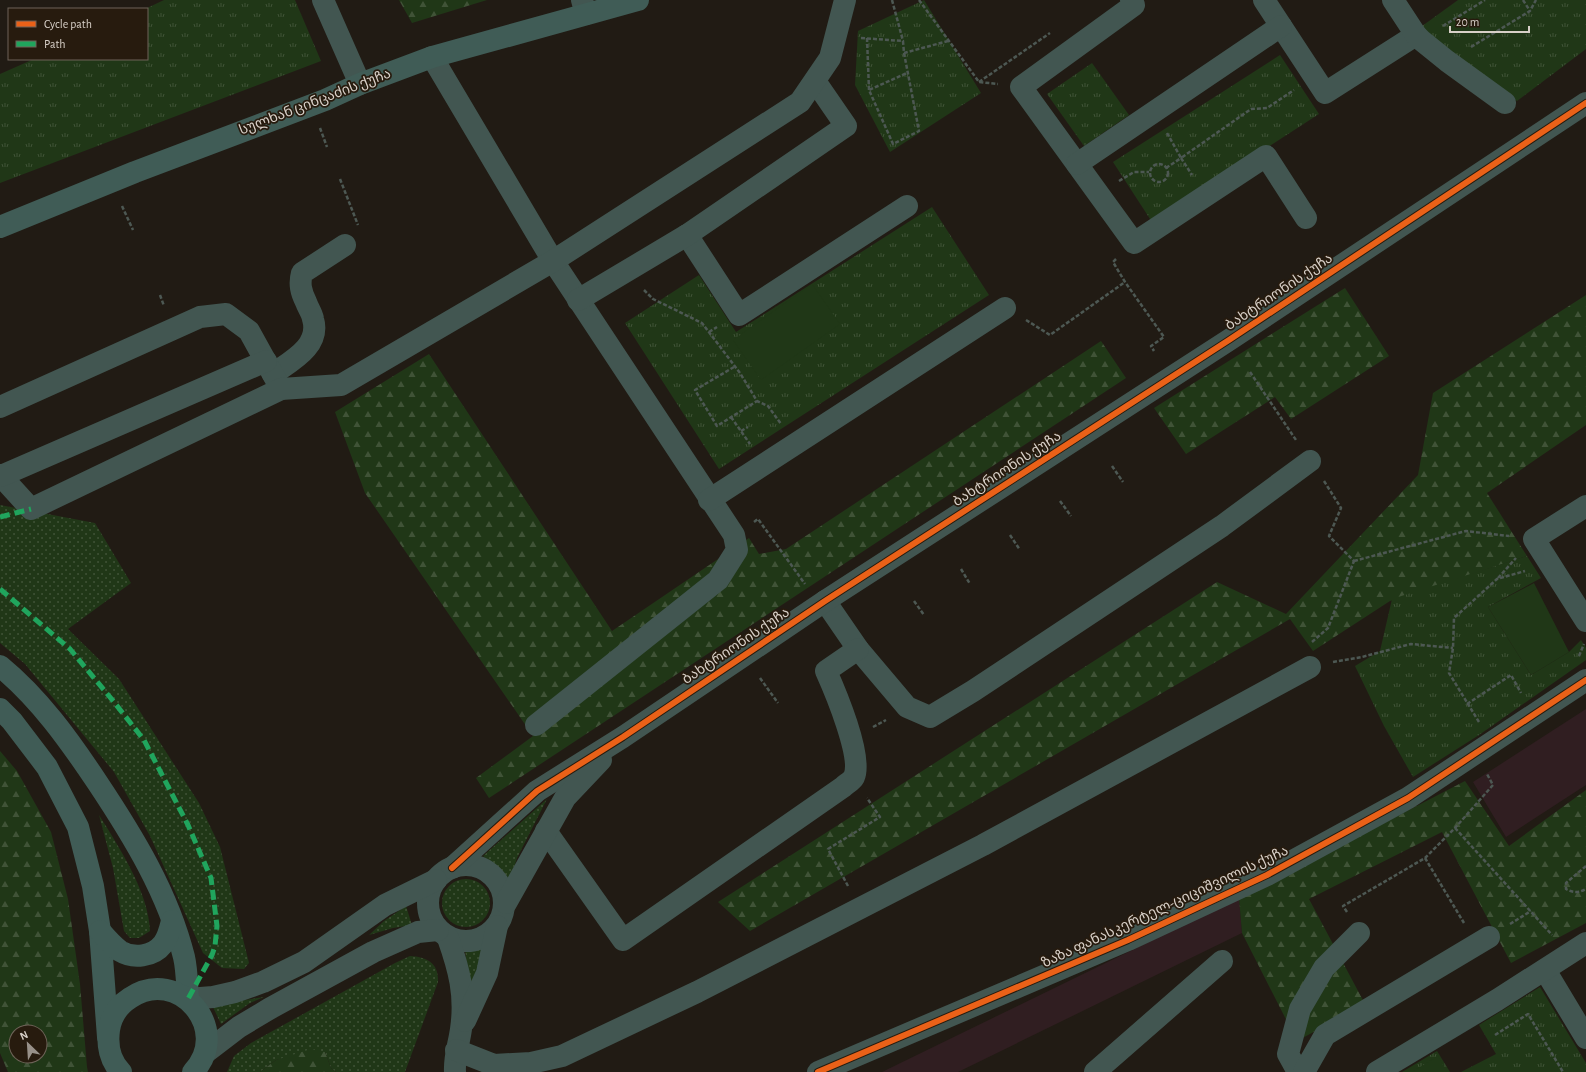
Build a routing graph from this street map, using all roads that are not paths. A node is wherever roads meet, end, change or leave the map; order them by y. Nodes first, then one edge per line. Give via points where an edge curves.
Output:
1 (323, 0) edge
2 (638, 0) edge
3 (845, 0) edge
4 (1264, 0) edge
5 (1393, 0) edge
6 (1135, 2) edge
7 (584, 7) edge
8 (1281, 26) junction
9 (1419, 38) junction
10 (432, 57) junction
11 (814, 81) junction
12 (360, 84) junction
13 (1505, 103) dead end
14 (1586, 103) edge
15 (1077, 164) junction
16 (907, 206) dead end
17 (1306, 218) dead end
18 (0, 228) edge
19 (687, 236) junction
20 (345, 245) road end
21 (553, 261) junction
22 (578, 300) junction
23 (1005, 308) road end
24 (273, 375) junction
25 (0, 407) edge
26 (1315, 468) road end
27 (0, 476) edge
28 (709, 500) junction
29 (1586, 506) edge
30 (825, 601) junction
31 (1586, 621) edge
32 (858, 649) junction
33 (0, 666) edge
34 (1310, 667) road end
35 (1586, 680) edge
36 (0, 709) edge
37 (536, 725) dead end
38 (623, 737) junction
39 (546, 831) junction
40 (444, 874) junction
41 (506, 903) junction
42 (172, 921) junction
43 (497, 926) junction
44 (100, 931) junction
45 (1359, 933) road end
46 (443, 934) junction
47 (1489, 937) dead end
48 (1577, 948) edge
49 (1222, 961) dead end
50 (1545, 970) junction
51 (188, 999) junction
52 (108, 1037) junction
53 (1586, 1038) edge
54 (458, 1039) junction
55 (199, 1066) edge
56 (119, 1071) edge
57 (455, 1072) edge
58 (818, 1072) edge
59 (1095, 1072) edge
60 (1298, 1072) edge
61 (1304, 1072) edge
62 (1377, 1072) edge

1 - 12 street
2 - 7 main road, სულხან ცინცაძის ქუჩა
3 - 11 street via 830,58
4 - 8 street
5 - 9 street
6 - 15 street via 1020,87
7 - 10 main road, სულხან ცინცაძის ქუჩა
8 - 9 street via 1325,93
8 - 15 street
9 - 13 street
10 - 12 main road, სულხან ცინცაძის ქუჩა
10 - 21 street
11 - 19 street via 846,126
11 - 21 street via 800,102
12 - 18 main road, სულხან ცინცაძის ქუჩა
14 - 30 street, ბახტრიონის ქუჩა via 1229,340
15 - 17 street via 1134,243 1266,156
16 - 19 street via 739,315
19 - 22 street
20 - 24 street via 302,273 300,291 314,320 315,336 303,354
21 - 22 street
21 - 24 street via 341,385
22 - 28 street
23 - 28 street
24 - 25 street via 249,331 226,314 200,317
24 - 27 street
24 - 27 street via 31,509
26 - 32 street via 930,717 907,707
28 - 37 street via 734,535 736,550 718,580
29 - 31 street via 1534,539
30 - 32 street
30 - 38 street, ბახტრიონის ქუჩა
32 - 39 street via 826,671 851,740 856,766 853,778 623,940
33 - 42 main road via 37,702 68,740 116,810 156,881
34 - 54 street via 984,845 697,992 562,1056 531,1063 494,1065
35 - 58 street, ზაზა ფანასკერტელ-ციციშვილის ქუჩა via 1408,798 1267,875 1128,940
36 - 44 main road via 47,767 78,827 93,886
38 - 39 street, ბახტრიონის ქუჩა via 565,798
38 - 40 street, ბახტრიონის ქუჩა via 537,791
39 - 41 street, ბახტრიონის ქუჩა
40 - 41 street via 462,865 484,869 500,884
40 - 46 street via 430,889 428,900 432,921
40 - 51 street via 385,905 304,962 235,992
41 - 43 street
42 - 44 main road via 163,945 141,956 129,955 119,950
42 - 51 main road via 184,958
43 - 46 street via 485,937 469,942 458,941
43 - 54 street via 487,973
44 - 52 main road
45 - 60 street via 1324,968 1300,1009 1288,1054
46 - 54 street via 458,967 462,994
46 - 55 street via 418,932 373,952 239,1027
47 - 61 street via 1325,1035
48 - 50 street
49 - 59 street
50 - 53 street
50 - 62 street
51 - 52 main road via 174,992 161,990 148,990 136,994 116,1012 110,1024
51 - 55 main road via 205,1024 207,1039
52 - 56 main road via 110,1053
54 - 57 street

